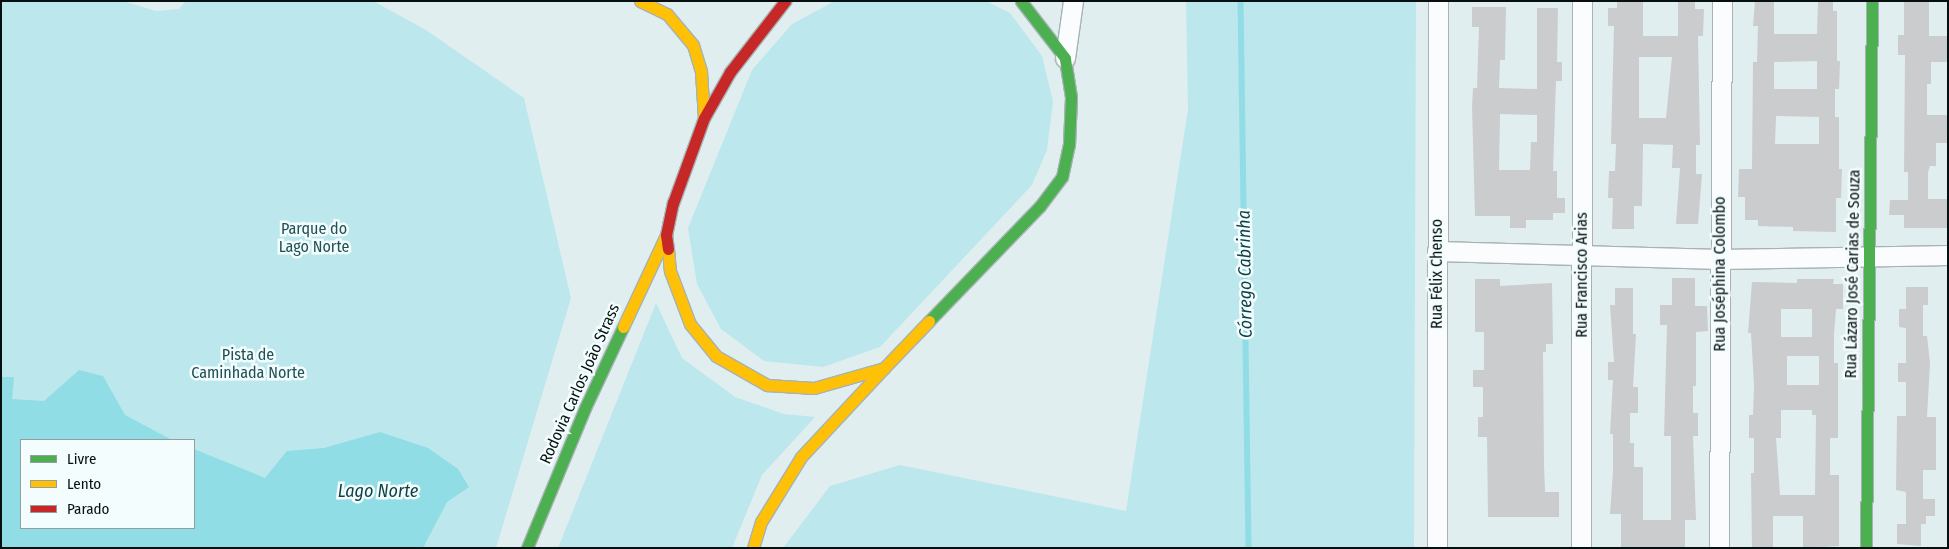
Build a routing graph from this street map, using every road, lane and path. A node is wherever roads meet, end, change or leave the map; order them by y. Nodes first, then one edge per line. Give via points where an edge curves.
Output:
1 (640, 1) edge
2 (785, 1) edge
3 (1021, 1) edge
4 (1073, 1) edge
5 (1438, 1) edge
6 (1582, 1) edge
7 (1722, 1) edge
8 (1872, 1) edge
9 (1065, 58) junction
10 (704, 118) junction
11 (666, 235) junction
12 (1437, 251) junction
13 (1948, 255) edge
14 (1582, 258) junction
15 (1869, 258) junction
16 (1720, 259) junction
17 (884, 368) junction
18 (527, 548) edge
19 (753, 548) edge
20 (1437, 548) edge
21 (1581, 548) edge
22 (1719, 548) edge
23 (1866, 548) edge

1 - 10 main road via 667,14 693,45 701,72
2 - 10 main road via 730,72
3 - 9 main road
4 - 9 street
5 - 12 street, Rua Félix Chenso
6 - 14 street, Rua Francisco Arias
7 - 16 street, Rua Joséphina Colombo
8 - 15 main road, Rua Lázaro José Carias de Souza
9 - 17 main road via 1071,97 1069,145 1062,177 1040,206
10 - 11 main road via 672,203
11 - 17 main road via 670,271 690,324 716,356 741,372 767,384 814,388
11 - 18 main road, Rodovia Carlos João Strass via 585,408
12 - 14 street
12 - 20 street, Rua Félix Chenso
13 - 15 street
14 - 16 street
14 - 21 street, Rua Francisco Arias
15 - 16 street
15 - 23 main road, Rua Lázaro José Carias de Souza
16 - 22 street, Rua Joséphina Colombo
17 - 19 main road via 800,457 760,522

